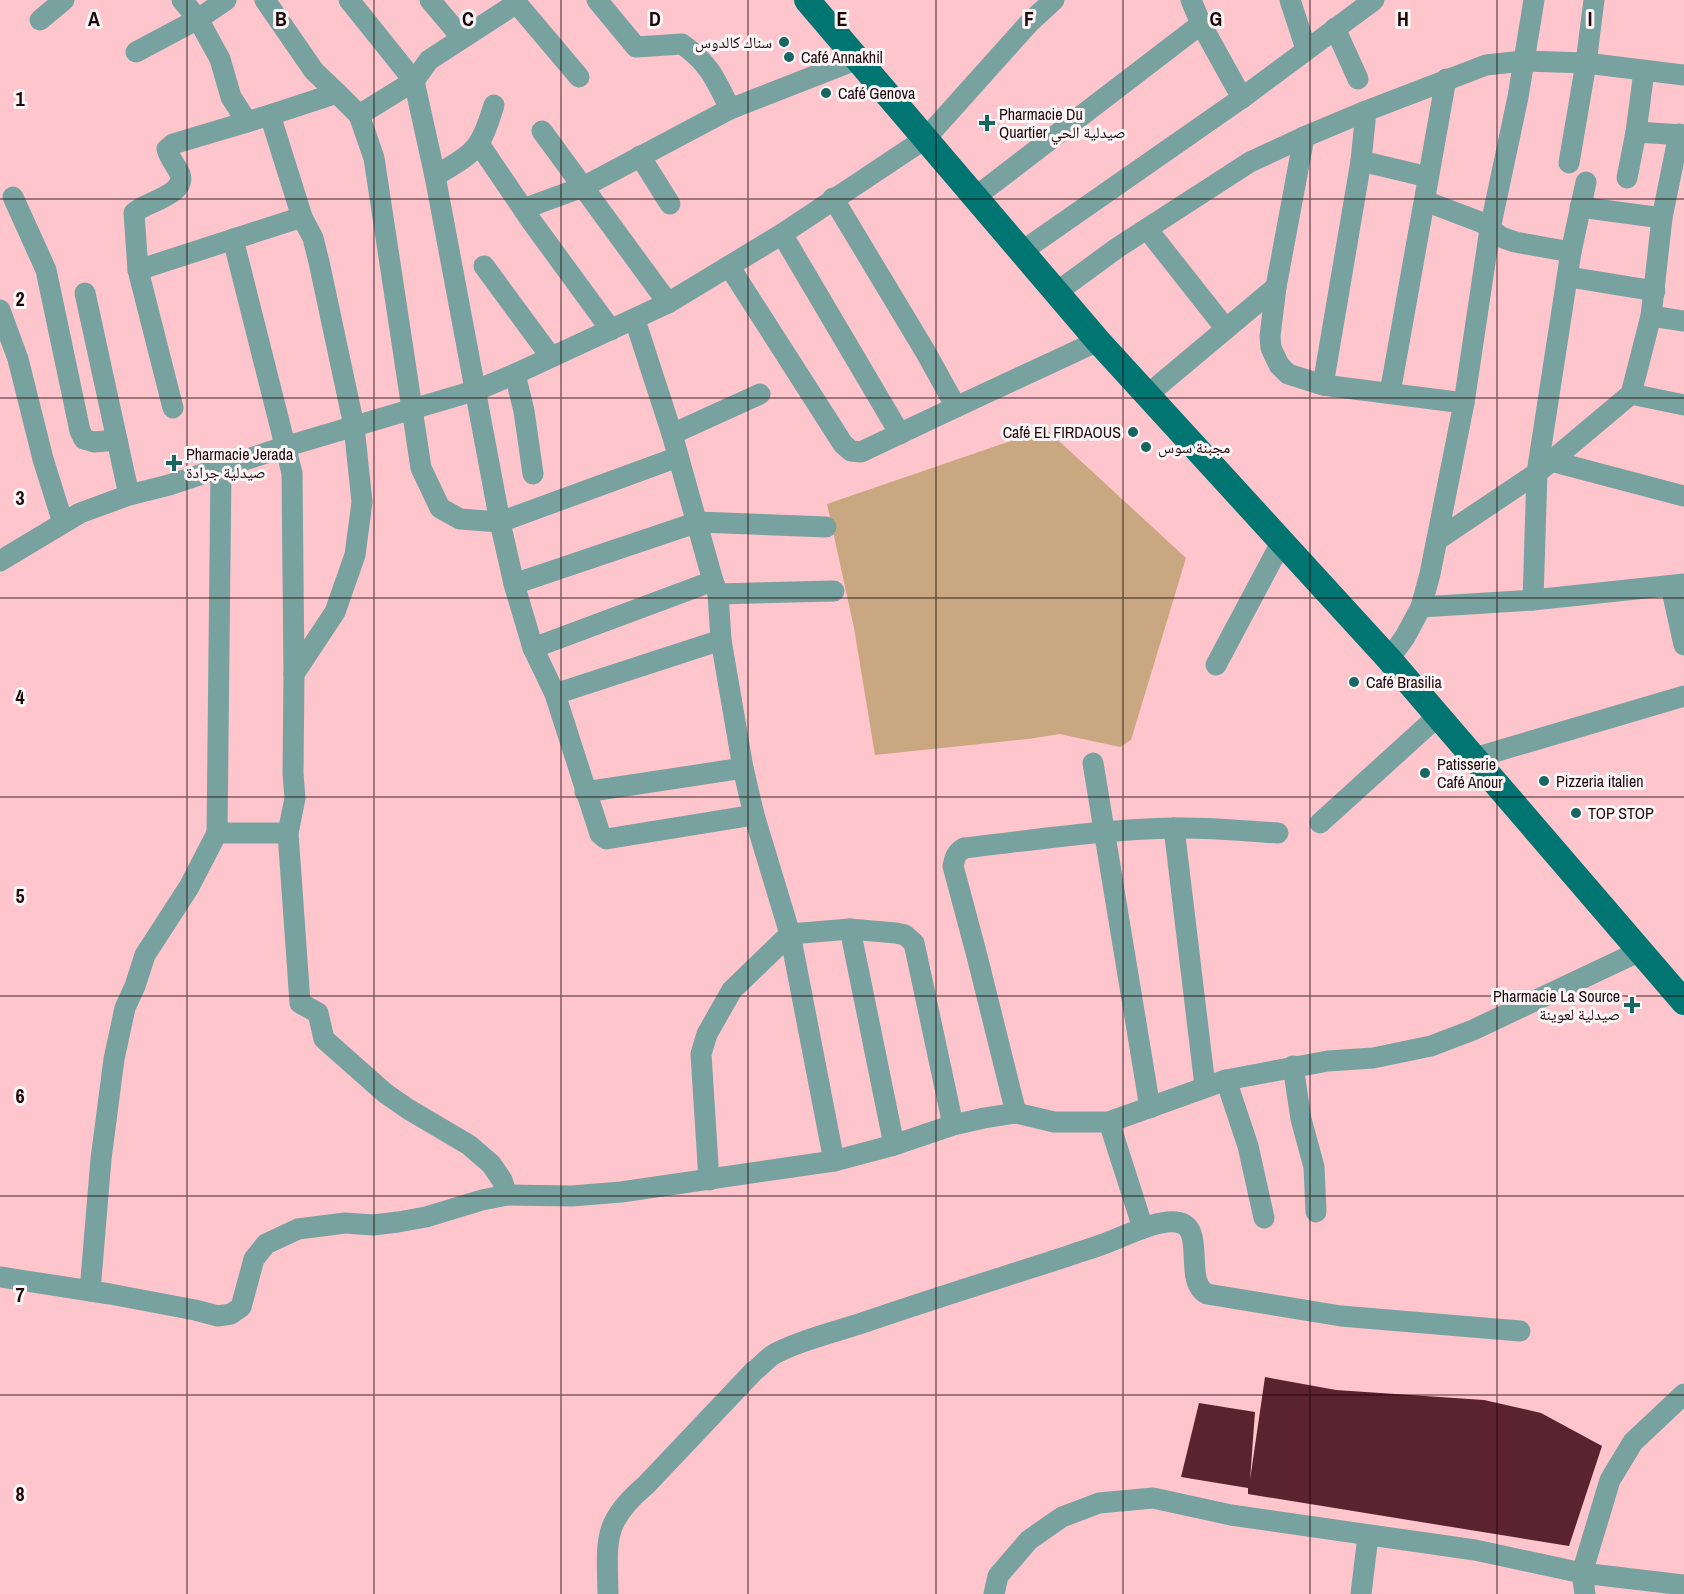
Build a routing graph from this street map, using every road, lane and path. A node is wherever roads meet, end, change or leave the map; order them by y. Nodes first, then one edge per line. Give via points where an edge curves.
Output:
1 (64, 0) edge
2 (182, 0) edge
3 (226, 0) edge
4 (265, 0) edge
5 (350, 0) edge
6 (430, 0) edge
7 (597, 0) edge
8 (807, 0) edge
9 (1191, 0) edge
10 (1290, 0) edge
11 (1374, 0) edge
12 (1534, 0) edge
13 (1594, 0) edge
14 (1050, 1) edge
15 (515, 2) edge
16 (198, 19) junction
17 (40, 20) dead end
18 (1201, 24) junction
19 (1335, 28) junction
20 (462, 38) junction
21 (1306, 49) junction
22 (136, 52) dead end
23 (858, 58) junction
24 (1523, 61) junction
25 (1586, 63) junction
26 (1644, 71) junction
27 (1684, 75) edge
28 (579, 77) dead end
29 (1358, 79) dead end
30 (1446, 79) junction
31 (414, 81) junction
32 (337, 93) junction
33 (1242, 98) junction
34 (494, 105) dead end
35 (730, 109) junction
36 (1366, 111) junction
37 (270, 115) junction
38 (359, 115) junction
39 (247, 122) junction
40 (542, 132) dead end
41 (1636, 132) junction
42 (1682, 134) edge
43 (1304, 137) junction
44 (926, 138) junction
45 (479, 144) junction
46 (640, 156) junction
47 (1361, 161) junction
48 (1569, 163) dead end
49 (435, 176) junction
50 (1428, 177) junction
51 (1627, 178) dead end
52 (1586, 182) dead end
53 (583, 187) junction
54 (13, 197) dead end
55 (832, 198) junction
56 (974, 198) junction
57 (1425, 201) junction
58 (670, 204) dead end
59 (1580, 207) junction
60 (523, 209) junction
61 (302, 217) junction
62 (1662, 218) junction
63 (1147, 229) junction
64 (1491, 229) junction
65 (782, 234) junction
66 (233, 239) junction
67 (1021, 252) junction
68 (1571, 252) junction
69 (484, 266) dead end
70 (729, 266) junction
71 (138, 270) junction
72 (1569, 277) junction
73 (1276, 287) junction
74 (1655, 291) junction
75 (1057, 292) junction
76 (85, 293) dead end
77 (668, 303) junction
78 (0, 310) edge
79 (1651, 316) junction
80 (635, 320) junction
81 (1684, 321) edge
82 (1226, 329) junction
83 (611, 330) junction
84 (1098, 341) junction
85 (551, 357) junction
86 (516, 374) junction
87 (1323, 385) junction
88 (477, 390) junction
89 (1390, 393) junction
90 (760, 394) dead end
91 (1631, 394) junction
92 (1146, 396) junction
93 (1464, 403) junction
94 (1684, 405) edge
95 (956, 407) junction
96 (173, 408) dead end
97 (412, 408) junction
98 (354, 426) junction
99 (672, 434) junction
100 (900, 434) junction
101 (117, 440) junction
102 (284, 447) junction
103 (678, 458) junction
104 (1544, 467) junction
105 (221, 468) junction
106 (533, 474) dead end
107 (129, 495) junction
108 (1684, 496) edge
109 (500, 522) junction
110 (698, 522) junction
111 (63, 523) junction
112 (826, 527) dead end
113 (1437, 540) junction
114 (1282, 541) junction
115 (0, 561) edge
116 (514, 584) junction
117 (1677, 585) edge
118 (716, 588) junction
119 (834, 591) dead end
120 (1533, 600) junction
121 (1421, 607) junction
122 (721, 640) junction
123 (1684, 645) edge
124 (533, 648) junction
125 (1389, 659) junction
126 (1216, 665) dead end
127 (294, 674) junction
128 (555, 694) junction
129 (1682, 703) edge
130 (1438, 716) junction
131 (1474, 758) junction
132 (1093, 763) dead end
133 (743, 768) junction
134 (585, 792) junction
135 (754, 815) junction
136 (1320, 823) dead end
137 (1174, 828) junction
138 (288, 832) junction
139 (1103, 832) junction
140 (217, 833) junction
141 (1278, 833) dead end
142 (850, 929) junction
143 (790, 934) junction
144 (1640, 951) junction
145 (1684, 1002) edge
146 (1293, 1066) junction
147 (1226, 1080) junction
148 (1205, 1086) junction
149 (1150, 1108) junction
150 (1016, 1113) junction
151 (1109, 1122) junction
152 (953, 1125) junction
153 (894, 1145) junction
154 (834, 1161) junction
155 (709, 1179) junction
156 (507, 1195) junction
157 (1316, 1212) dead end
158 (1264, 1218) dead end
159 (1143, 1228) junction
160 (0, 1277) edge
161 (90, 1291) junction
162 (1520, 1331) dead end
163 (1684, 1394) edge
164 (1368, 1536) junction
165 (1582, 1573) junction
166 (1684, 1585) edge
167 (608, 1594) edge
168 (994, 1594) edge
169 (1362, 1594) edge
170 (1585, 1594) edge

1 - 17 street
2 - 16 street
3 - 16 street
4 - 32 street via 314,71
5 - 31 street
6 - 20 street
7 - 35 street via 636,47 682,44 699,56 712,72
8 - 23 main road
9 - 18 street
10 - 21 street
11 - 19 street
12 - 24 street
13 - 25 street
14 - 44 street
15 - 20 street
15 - 28 street
16 - 22 street
16 - 39 street via 220,59 231,97
18 - 33 street
18 - 56 street
19 - 21 street
19 - 29 street
20 - 31 street via 429,60
21 - 33 street
23 - 35 street
23 - 44 main road
24 - 25 street
24 - 30 street via 1486,65
24 - 64 street
25 - 26 street
25 - 48 street
26 - 27 street
26 - 41 street
30 - 36 street
30 - 50 street
31 - 38 street
31 - 49 street
32 - 37 street
32 - 38 street
33 - 67 street
34 - 45 street
35 - 46 street
36 - 43 street
36 - 47 street
37 - 39 street
37 - 61 street
38 - 97 street via 374,158
39 - 71 street via 167,149 180,176 180,185 134,213
40 - 53 street
41 - 42 street
41 - 51 street
42 - 62 street
43 - 63 street via 1250,162
43 - 73 street
44 - 55 street
44 - 56 main road
45 - 49 street via 471,155
45 - 60 street
46 - 53 street
46 - 58 street
47 - 50 street
47 - 87 street
49 - 88 street
50 - 57 street
52 - 59 street
53 - 60 street
53 - 77 street
54 - 101 street via 46,270 80,431 84,439 94,442
55 - 65 street
55 - 95 street
56 - 67 main road
57 - 64 street
57 - 89 street
59 - 62 street
59 - 68 street
60 - 83 street
61 - 66 street
61 - 98 street via 319,262
62 - 74 street
63 - 75 street
63 - 82 street
64 - 68 street via 1515,242
64 - 93 street
65 - 70 street
65 - 100 street
66 - 71 street
66 - 102 street
67 - 75 main road
68 - 72 street
69 - 85 street
70 - 77 street
70 - 100 street via 843,444 851,451 861,452
71 - 96 street
72 - 74 street
72 - 104 street
73 - 82 street
73 - 87 street via 1270,336 1274,355 1288,374
74 - 79 street
75 - 84 main road
76 - 101 street
77 - 80 street
78 - 111 street via 18,359
79 - 81 street
79 - 91 street
80 - 83 street
80 - 99 street
82 - 92 street
83 - 85 street
84 - 92 main road
84 - 95 street
85 - 86 street
86 - 88 street
86 - 106 street
87 - 89 street
88 - 97 street
88 - 109 street
89 - 93 street
90 - 99 street
91 - 94 street
91 - 104 street
92 - 114 main road
93 - 113 street
95 - 100 street
97 - 98 street
97 - 109 street via 421,468 440,508 460,519
98 - 102 street
98 - 127 street via 362,502 355,555 335,612
99 - 103 street
101 - 107 street
102 - 105 street
102 - 127 street via 292,473
103 - 109 street
103 - 110 street
104 - 108 street
104 - 113 street
104 - 120 street
105 - 107 street
105 - 140 street
107 - 111 street
109 - 116 street
110 - 112 street
110 - 116 street
110 - 118 street
111 - 115 street
113 - 121 street
114 - 125 main road
114 - 126 street
116 - 124 street
117 - 120 street
117 - 123 street
118 - 119 street
118 - 122 street
118 - 124 street
120 - 121 street
121 - 125 street
122 - 128 street
122 - 133 street
124 - 128 street
125 - 130 main road
127 - 138 street via 295,798
128 - 134 street
129 - 131 street
130 - 131 main road
130 - 136 street
131 - 144 main road
132 - 139 street
133 - 134 street
133 - 135 street
134 - 135 street via 600,834 606,839
135 - 143 street
137 - 139 street
137 - 141 street
137 - 148 street
138 - 140 street
138 - 156 street via 300,1003 318,1013 324,1039 385,1093 469,1145 491,1164
139 - 149 street
139 - 150 street via 964,848 954,858
140 - 161 street via 189,887 145,955 125,1008 101,1159
142 - 143 street
142 - 152 street via 896,933 914,943
142 - 153 street
143 - 154 street
143 - 155 street via 732,990 707,1034 701,1054
144 - 145 main road
144 - 146 street via 1431,1046 1373,1058
146 - 147 street
146 - 157 street via 1314,1167
147 - 148 street
147 - 158 street via 1248,1146
148 - 149 street
149 - 151 street
150 - 151 street via 1054,1122
150 - 152 street
151 - 159 street
152 - 153 street
153 - 154 street
154 - 155 street
155 - 156 street via 572,1196
156 - 161 street via 398,1222 298,1229 266,1244 254,1259 242,1307 231,1314 218,1316
159 - 162 street via 1175,1221 1184,1224 1193,1240 1197,1285 1207,1294 1341,1316
159 - 167 street via 772,1356 617,1514 609,1533
160 - 161 street
163 - 165 street via 1633,1442 1610,1480
164 - 165 street via 1475,1550
164 - 168 street via 1231,1515 1153,1498 1099,1503 1062,1517 1029,1540 998,1576
164 - 169 street
165 - 166 street
165 - 170 street

